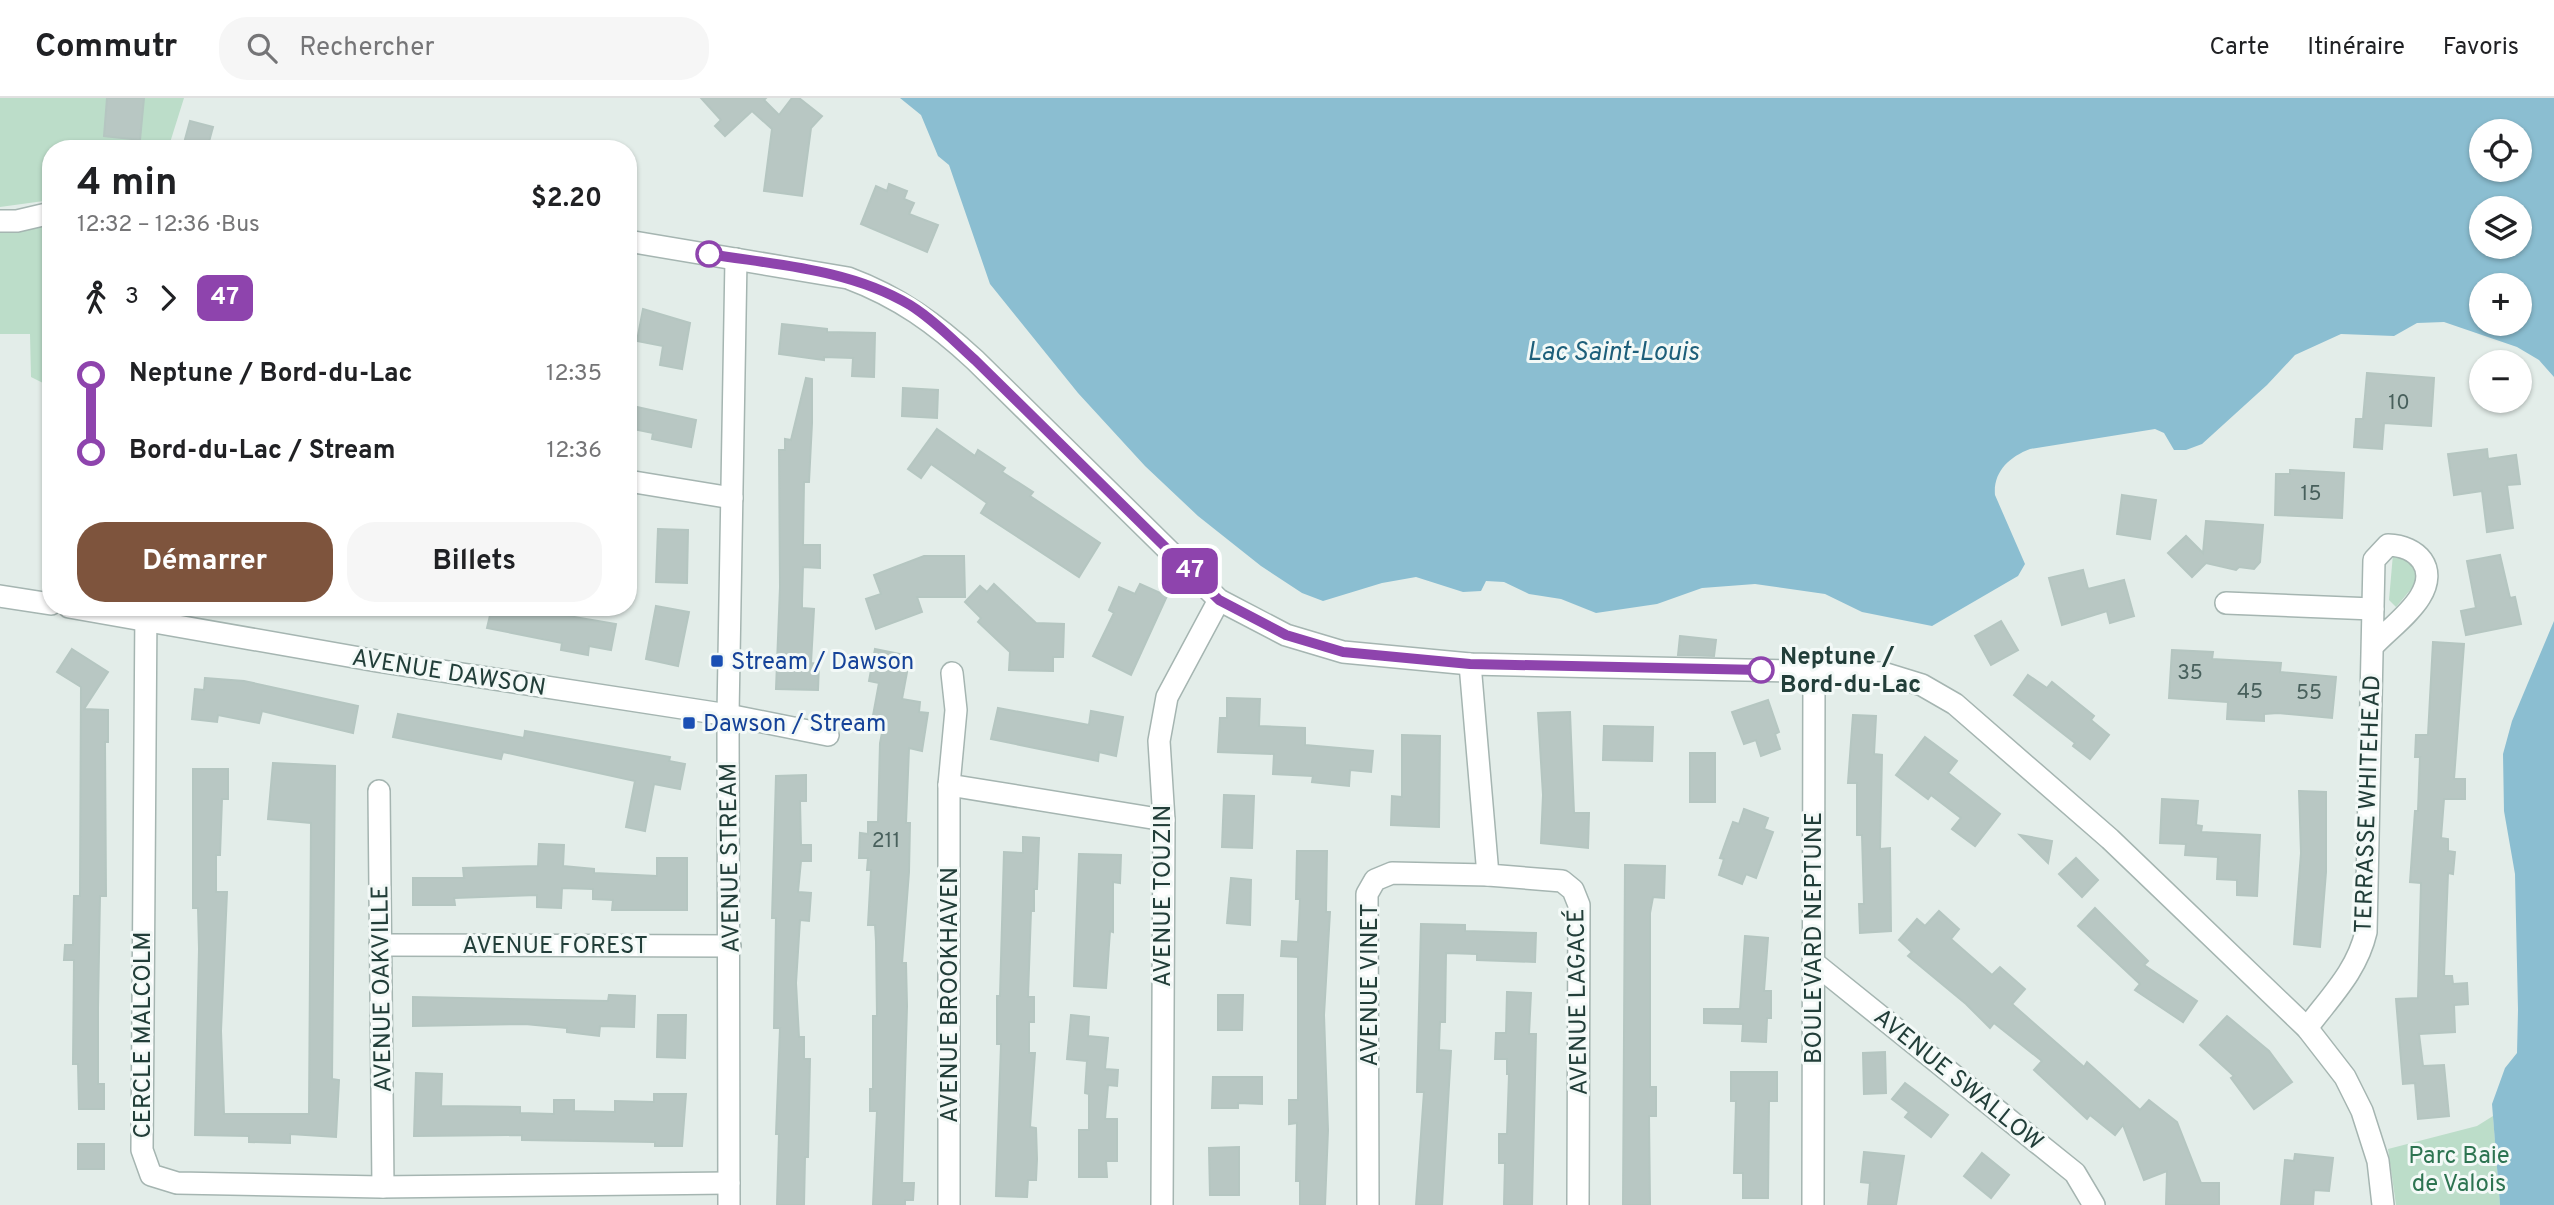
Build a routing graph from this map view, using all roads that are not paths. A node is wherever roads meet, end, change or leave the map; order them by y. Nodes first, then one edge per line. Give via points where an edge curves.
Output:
1 (42, 215) edge
2 (0, 221) edge
3 (637, 242) edge
4 (736, 259) junction
5 (637, 482) edge
6 (732, 498) junction
7 (0, 596) edge
8 (1219, 600) junction
9 (42, 603) edge
10 (2226, 603) dead end
11 (2373, 609) junction
12 (144, 616) edge
13 (159, 616) edge
14 (2372, 646) junction
15 (1470, 664) junction
16 (1814, 671) junction
17 (951, 673) dead end
18 (728, 715) junction
19 (828, 735) dead end
20 (949, 785) junction
21 (379, 791) dead end
22 (1164, 820) junction
23 (1488, 875) junction
24 (380, 945) junction
25 (730, 946) junction
26 (1813, 962) junction
27 (2307, 1028) junction
28 (729, 1183) junction
29 (383, 1186) junction
30 (729, 1205) edge
31 (949, 1205) edge
32 (1162, 1205) edge
33 (1368, 1205) edge
34 (1578, 1205) edge
35 (1813, 1205) edge
36 (2094, 1205) edge
37 (2383, 1205) edge

1 - 2 street
3 - 4 street
4 - 6 street, AVENUE STREAM
4 - 8 street via 848,278 911,306 975,360
5 - 6 street
6 - 18 street, AVENUE STREAM
7 - 9 street
8 - 15 street via 1286,635 1343,652
8 - 22 street, AVENUE TOUZIN via 1167,697 1158,741
10 - 11 street
11 - 14 street, TERRASSE WHITEHEAD
11 - 14 street, TERRASSE WHITEHEAD via 2374,560 2388,545 2407,546 2421,558 2427,573 2420,597
12 - 29 street, CERCLE MALCOLM via 142,1150 151,1175 177,1182
13 - 18 street, AVENUE DAWSON via 377,661
14 - 27 street, TERRASSE WHITEHEAD via 2366,932 2352,970
15 - 16 street
15 - 23 street
16 - 26 street, BOULEVARD NEPTUNE
16 - 27 street via 1883,673 1922,685 1955,704 2110,839
17 - 20 street, AVENUE BROOKHAVEN via 956,710
18 - 19 street, AVENUE DAWSON
18 - 25 street, AVENUE STREAM
20 - 22 street
20 - 31 street, AVENUE BROOKHAVEN
21 - 24 street, AVENUE OAKVILLE
22 - 32 street, AVENUE TOUZIN
23 - 33 street, AVENUE VINET via 1392,873 1376,880 1367,894
23 - 34 street, AVENUE LAGACÉ via 1562,881 1573,890 1579,905
24 - 25 street, AVENUE FOREST
24 - 29 street, AVENUE OAKVILLE
25 - 28 street, AVENUE STREAM
26 - 35 street, BOULEVARD NEPTUNE
26 - 36 street, AVENUE SWALLOW via 2075,1173
27 - 37 street via 2345,1077 2362,1111 2378,1161
28 - 29 street, CERCLE MALCOLM
28 - 30 street, AVENUE STREAM

